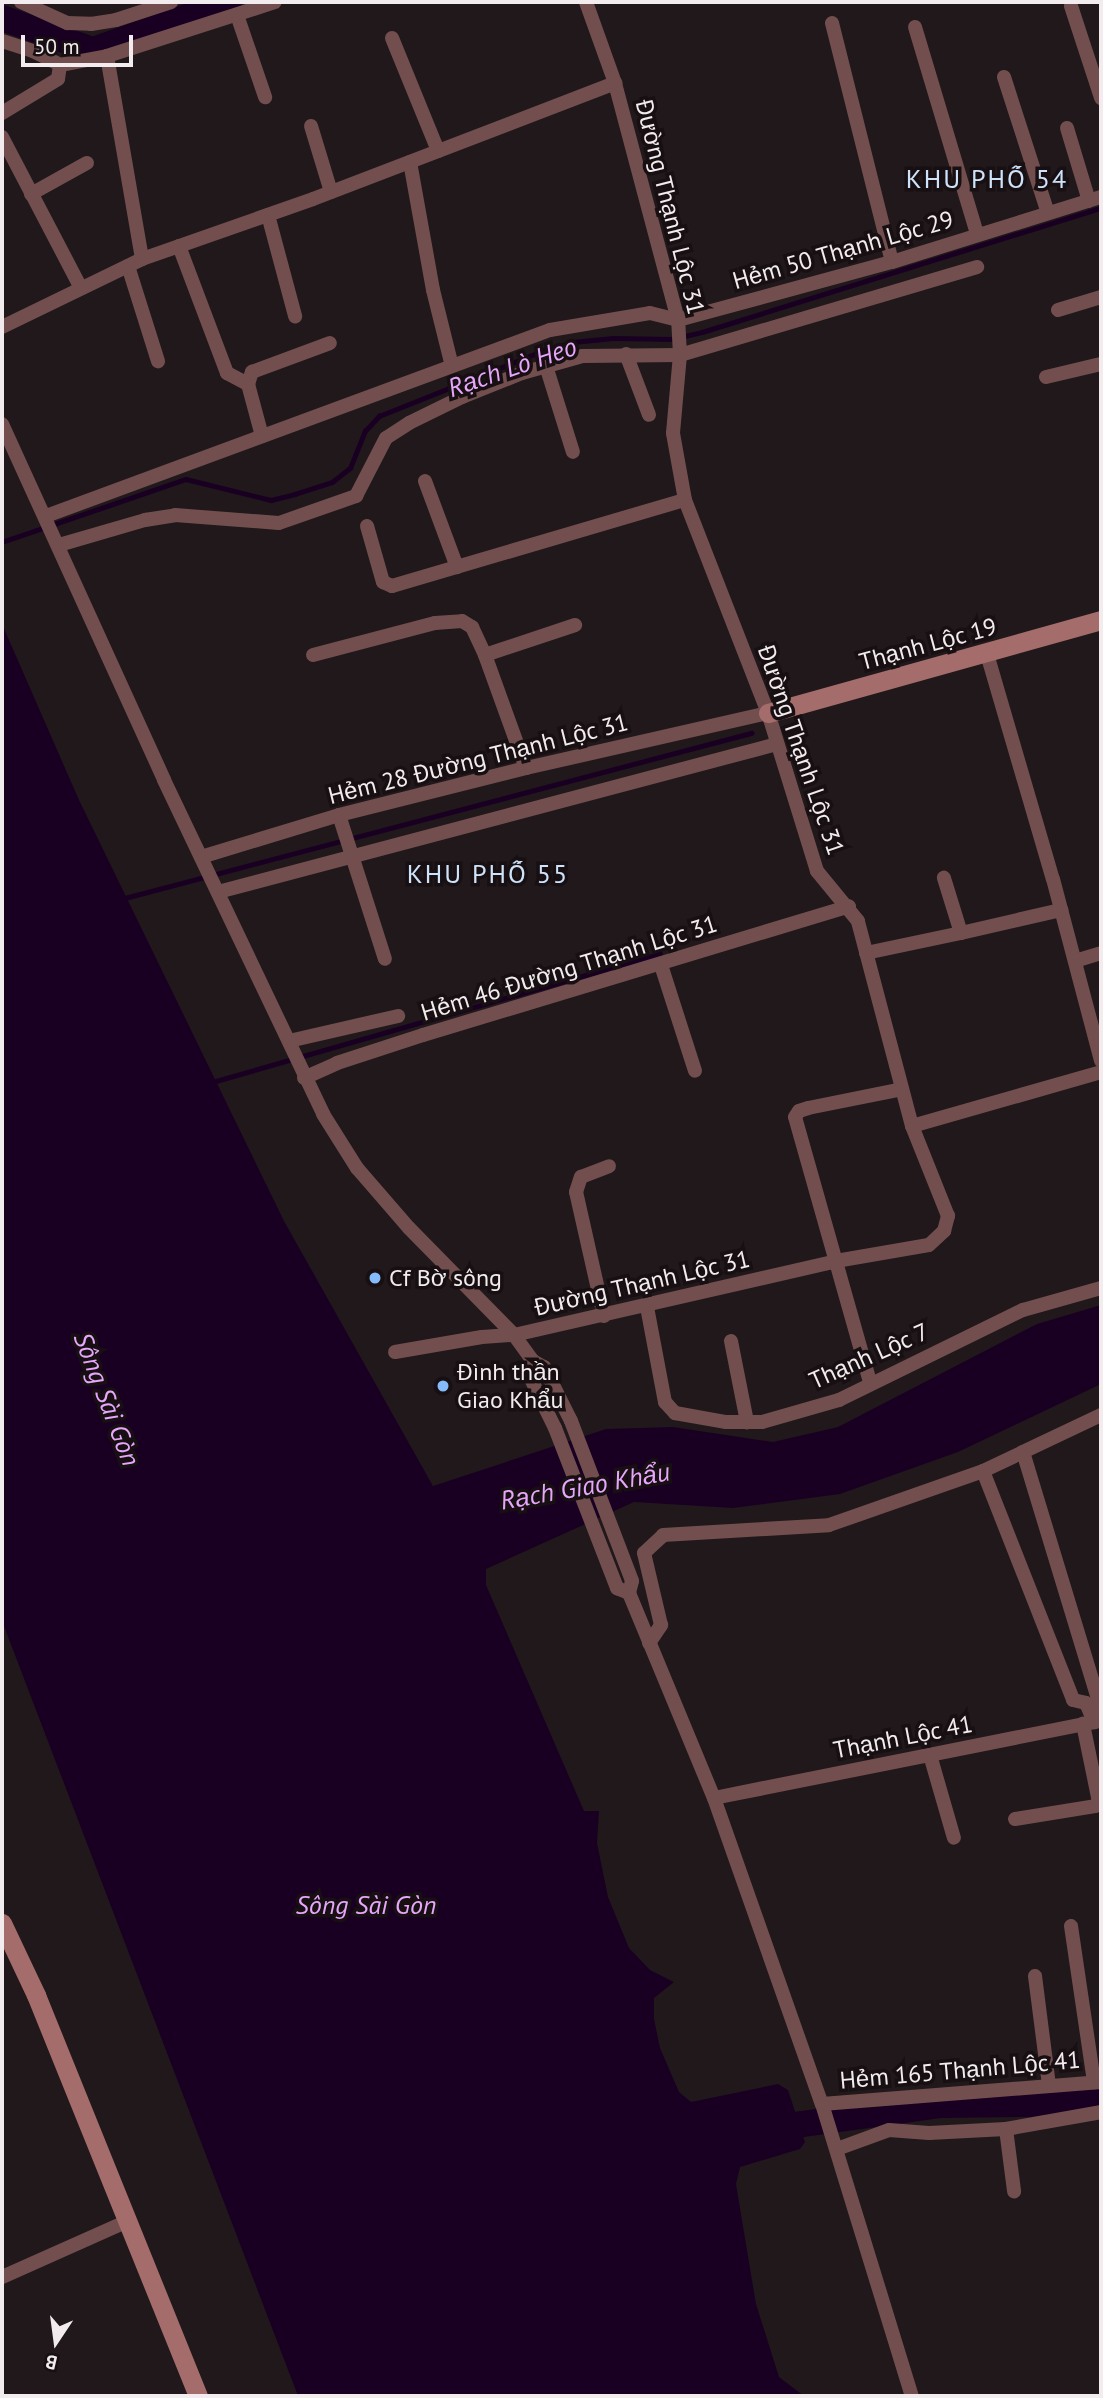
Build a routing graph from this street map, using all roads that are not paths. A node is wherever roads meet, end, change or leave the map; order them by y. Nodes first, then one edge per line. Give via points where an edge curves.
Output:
1 (21, 2) edge
2 (171, 2) edge
3 (275, 2) edge
4 (586, 2) edge
5 (1071, 6) dead end
6 (237, 15) junction
7 (832, 23) dead end
8 (915, 27) dead end
9 (392, 38) dead end
10 (2, 41) edge
11 (107, 56) junction
12 (60, 65) junction
13 (1004, 77) dead end
14 (615, 83) junction
15 (265, 97) dead end
16 (1101, 98) edge
17 (2, 113) edge
18 (311, 126) dead end
19 (1067, 128) dead end
20 (2, 137) edge
21 (438, 151) junction
22 (410, 162) junction
23 (87, 163) dead end
24 (331, 192) junction
25 (31, 194) junction
26 (1095, 199) edge
27 (1048, 213) junction
28 (268, 215) junction
29 (977, 234) junction
30 (179, 246) junction
31 (142, 259) junction
32 (892, 262) junction
33 (128, 266) junction
34 (977, 267) dead end
35 (81, 289) junction
36 (1101, 297) edge
37 (1058, 310) dead end
38 (295, 316) dead end
39 (678, 324) junction
40 (2, 327) edge
41 (330, 343) dead end
42 (680, 351) junction
43 (626, 354) junction
44 (158, 360) dead end
45 (1101, 364) edge
46 (452, 366) junction
47 (546, 366) junction
48 (1045, 377) dead end
49 (248, 384) junction
50 (649, 415) dead end
51 (2, 424) edge
52 (262, 436) junction
53 (573, 452) dead end
54 (425, 481) dead end
55 (685, 500) junction
56 (46, 517) junction
57 (367, 526) dead end
58 (57, 540) junction
59 (457, 567) junction
60 (1101, 620) edge
61 (575, 625) dead end
62 (987, 654) junction
63 (313, 655) dead end
64 (485, 655) junction
65 (768, 713) junction
66 (777, 744) junction
67 (526, 768) junction
68 (340, 815) junction
69 (351, 853) junction
70 (203, 862) junction
71 (944, 878) dead end
72 (216, 888) junction
73 (849, 906) junction
74 (1061, 910) junction
75 (961, 933) junction
76 (866, 953) junction
77 (1101, 953) edge
78 (385, 959) dead end
79 (1075, 961) junction
80 (661, 965) junction
81 (398, 1016) dead end
82 (291, 1045) junction
83 (1101, 1061) edge
84 (695, 1071) dead end
85 (1101, 1072) edge
86 (302, 1073) junction
87 (902, 1089) junction
88 (912, 1126) junction
89 (609, 1166) dead end
90 (836, 1261) junction
91 (1101, 1288) edge
92 (647, 1307) junction
93 (604, 1316) junction
94 (514, 1335) junction
95 (731, 1341) dead end
96 (395, 1352) dead end
97 (533, 1361) junction
98 (870, 1381) junction
99 (1101, 1415) edge
100 (747, 1422) junction
101 (1023, 1452) junction
102 (983, 1471) junction
103 (629, 1593) junction
104 (649, 1643) junction
105 (1101, 1708) edge
106 (1093, 1722) edge
107 (930, 1755) junction
108 (713, 1798) junction
109 (1015, 1819) dead end
110 (954, 1838) dead end
111 (2, 1923) edge
112 (1071, 1926) dead end
113 (1035, 1976) dead end
114 (1098, 2082) edge
115 (1049, 2085) junction
116 (822, 2104) junction
117 (1101, 2112) edge
118 (1006, 2129) junction
119 (835, 2144) junction
120 (1014, 2191) dead end
121 (128, 2221) junction
122 (2, 2277) edge
123 (198, 2396) edge
124 (912, 2396) edge

1 - 2 street via 67,23 91,24
3 - 6 street
4 - 14 street, Đường Thạnh Lộc 31
5 - 16 street
6 - 11 street
6 - 15 street
7 - 32 street
8 - 29 street
9 - 21 street
10 - 12 street
11 - 12 street
11 - 31 street
12 - 17 street via 58,79
13 - 27 street
14 - 21 street
14 - 39 street, Đường Thạnh Lộc 31
18 - 24 street
19 - 26 street
20 - 25 street
21 - 22 street
22 - 24 street
22 - 46 street
23 - 25 street
24 - 28 street
25 - 35 street
26 - 27 street, Hẻm 50 Thạnh Lộc 29
27 - 29 street, Hẻm 50 Thạnh Lộc 29
28 - 30 street
28 - 38 street
29 - 32 street, Hẻm 50 Thạnh Lộc 29
30 - 31 street
30 - 49 street via 227,373
31 - 33 street
32 - 39 street, Hẻm 50 Thạnh Lộc 29
33 - 35 street
33 - 44 street
34 - 42 street
35 - 40 street
36 - 37 street
39 - 42 street, Đường Thạnh Lộc 31
39 - 46 street via 650,313 550,330
41 - 49 street via 252,372
42 - 43 street
42 - 55 street, Đường Thạnh Lộc 31 via 673,433
43 - 47 street via 583,356
43 - 50 street
45 - 48 street
46 - 52 street
47 - 53 street
47 - 58 street via 462,397 386,438 366,481 356,496 348,499 279,523 175,515
49 - 52 street
51 - 56 street
52 - 56 street
54 - 59 street
55 - 59 street
55 - 65 street, Đường Thạnh Lộc 31
56 - 58 street
57 - 59 street via 383,582 392,586
58 - 70 street
60 - 62 street, Thạnh Lộc 19
61 - 64 street
62 - 65 street, Thạnh Lộc 19
62 - 74 street
63 - 64 street via 435,623 462,621 472,626
64 - 67 street
65 - 66 street, Đường Thạnh Lộc 31
65 - 67 street, Hẻm 28 Đường Thạnh Lộc 31
66 - 69 street
66 - 73 street, Đường Thạnh Lộc 31 via 817,871
67 - 68 street, Hẻm 28 Đường Thạnh Lộc 31
68 - 69 street
68 - 70 street, Hẻm 28 Đường Thạnh Lộc 31
69 - 72 street
69 - 78 street
70 - 72 street
71 - 75 street
72 - 82 street
73 - 76 street, Đường Thạnh Lộc 31
73 - 80 street, Hẻm 46 Đường Thạnh Lộc 31
74 - 75 street
74 - 79 street
75 - 76 street
76 - 87 street, Đường Thạnh Lộc 31
77 - 79 street
79 - 83 street
80 - 84 street
80 - 86 street, Hẻm 46 Đường Thạnh Lộc 31
81 - 82 street
82 - 86 street
85 - 88 street
86 - 94 street via 357,1168
87 - 88 street, Đường Thạnh Lộc 31
87 - 90 street via 808,1108 795,1117
88 - 90 street, Đường Thạnh Lộc 31 via 948,1216 944,1231 929,1245
89 - 93 street via 581,1177 576,1192
90 - 92 street, Đường Thạnh Lộc 31
90 - 98 street
91 - 98 street, Thạnh Lộc 7 via 1023,1310
92 - 93 street, Đường Thạnh Lộc 31
92 - 100 street, Thạnh Lộc 7 via 665,1402 675,1413
93 - 94 street, Đường Thạnh Lộc 31
94 - 96 street, Đường Thạnh Lộc 31
94 - 97 street
95 - 100 street
97 - 103 street via 544,1367 571,1421 632,1580
97 - 103 street via 529,1375 555,1428 617,1588
98 - 100 street, Thạnh Lộc 7 via 839,1400
99 - 101 street
101 - 102 street
101 - 105 street
102 - 104 street via 829,1525 663,1535 644,1553 661,1625
102 - 106 street via 1073,1700 1086,1703
103 - 104 street
104 - 108 street
106 - 107 street, Thạnh Lộc 41
106 - 109 street via 1099,1802
107 - 108 street, Thạnh Lộc 41
107 - 110 street
108 - 116 street
111 - 121 street
112 - 114 street
113 - 115 street
114 - 115 street, Hẻm 165 Thạnh Lộc 41
115 - 116 street, Hẻm 165 Thạnh Lộc 41
116 - 119 street
117 - 118 street
118 - 119 street via 889,2130
118 - 120 street
119 - 124 street
121 - 122 street
121 - 123 street

